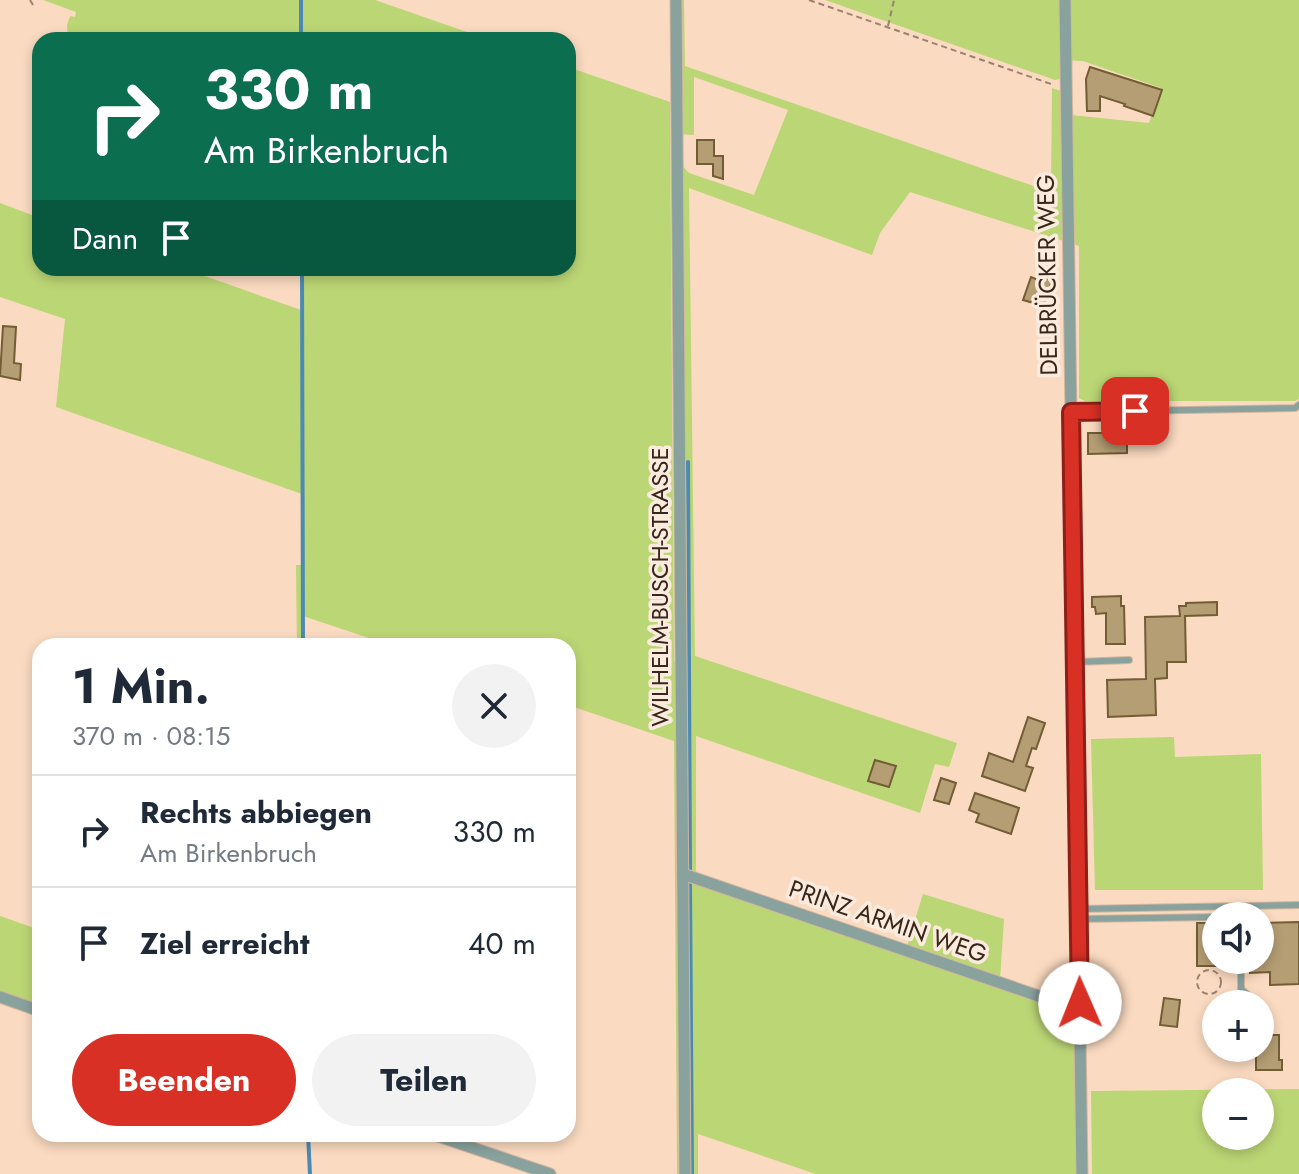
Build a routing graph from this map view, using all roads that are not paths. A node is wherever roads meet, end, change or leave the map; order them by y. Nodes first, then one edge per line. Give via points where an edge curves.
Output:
1 (676, 0) edge
2 (1065, 0) edge
3 (1299, 405) edge
4 (1071, 412) junction
5 (1129, 660) dead end
6 (1076, 662) junction
7 (683, 874) junction
8 (1299, 905) edge
9 (1079, 914) junction
10 (1202, 917) edge
11 (0, 997) edge
12 (1080, 1003) junction
13 (32, 1008) edge
14 (456, 1142) edge
15 (550, 1174) edge
16 (685, 1174) edge
17 (1082, 1174) edge

1 - 7 street, WILHELM-BUSCH-STRASSE
2 - 4 street, DELBRÜCKER WEG
3 - 4 lane
4 - 6 street, DELBRÜCKER WEG
5 - 6 lane
6 - 9 street, DELBRÜCKER WEG
7 - 12 street, PRINZ ARMIN WEG via 1059,1003
7 - 16 street, WILHELM-BUSCH-STRASSE
8 - 9 lane
9 - 10 lane
9 - 12 street, DELBRÜCKER WEG
11 - 13 street
12 - 17 street, DELBRÜCKER WEG
14 - 15 street

